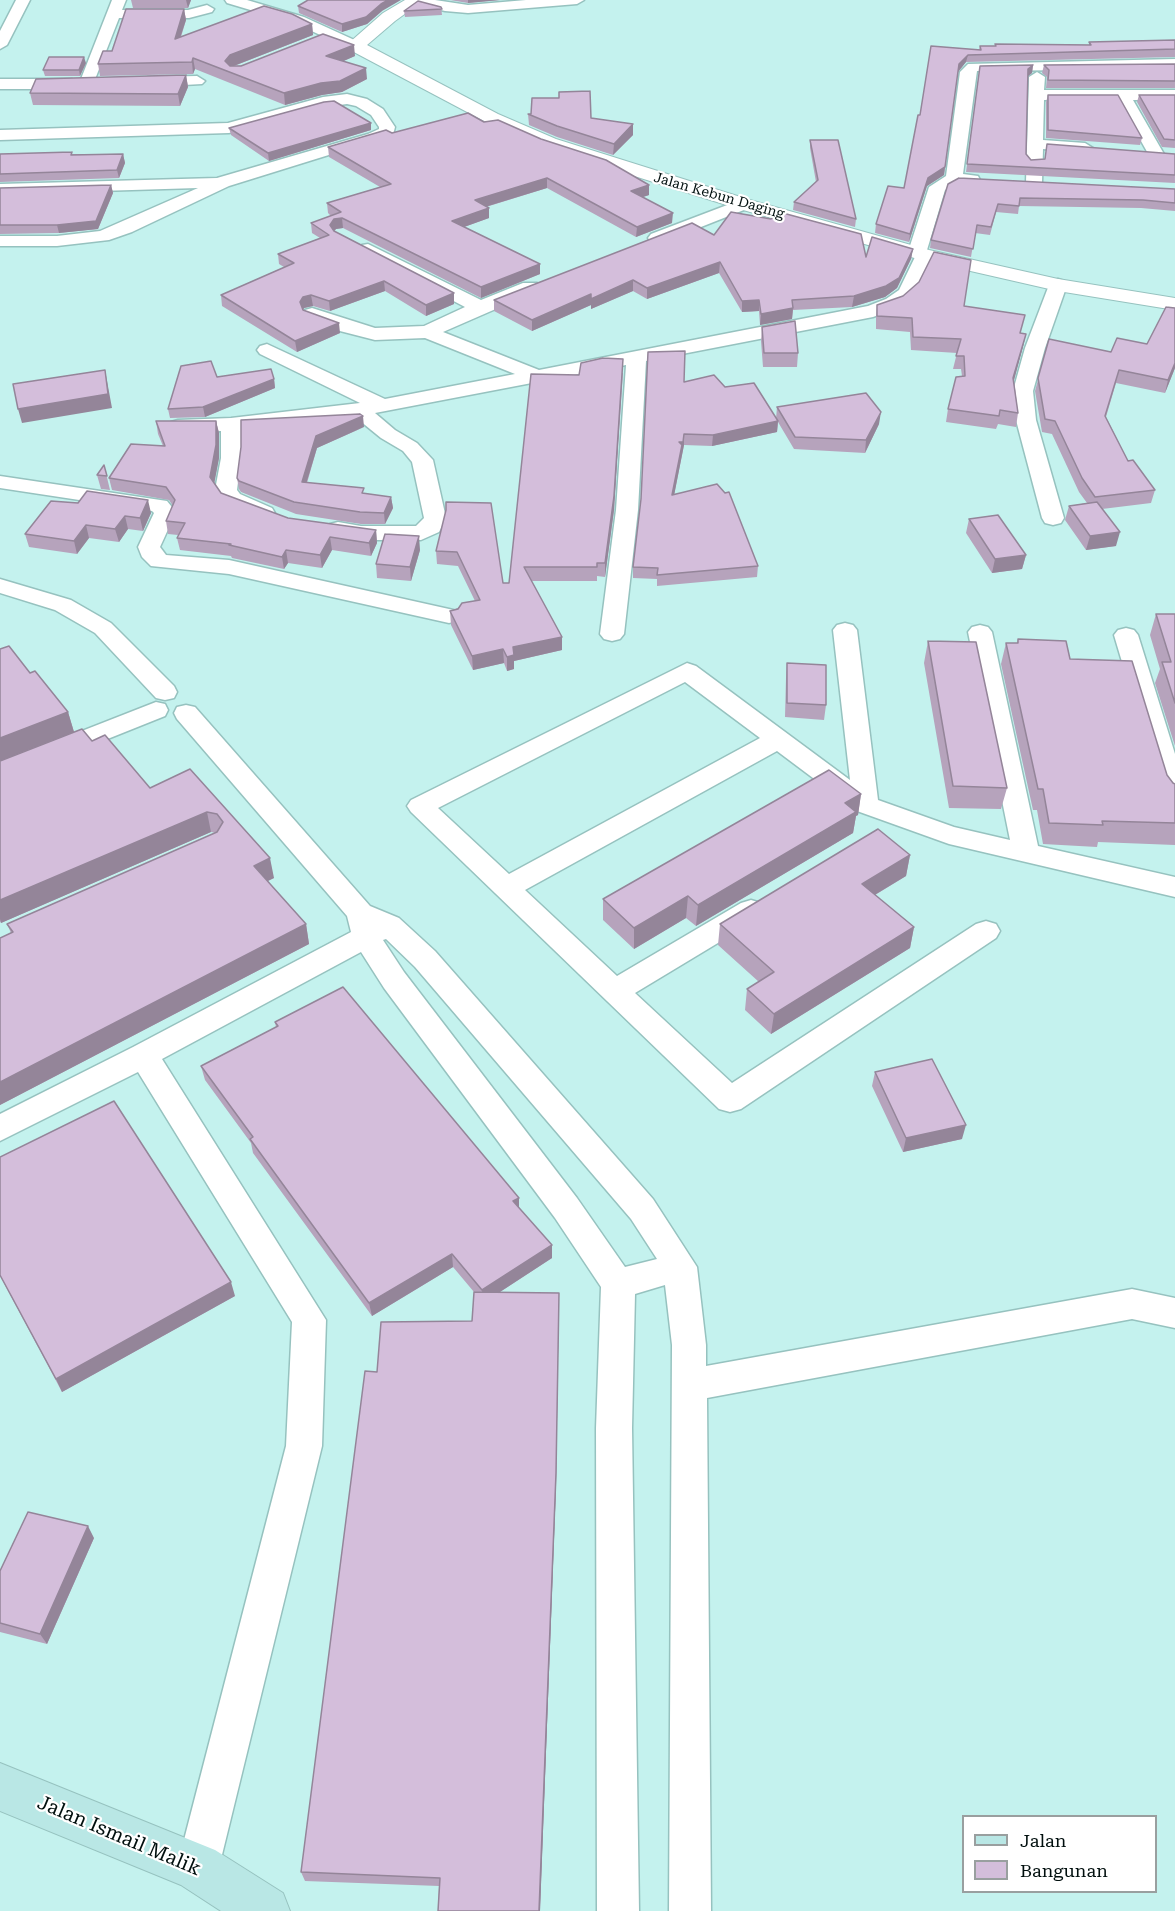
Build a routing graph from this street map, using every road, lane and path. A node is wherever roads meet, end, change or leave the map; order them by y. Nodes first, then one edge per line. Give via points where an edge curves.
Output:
1 (23, 0) edge
2 (232, 0) edge
3 (417, 0) edge
4 (577, 0) edge
5 (519, 3) edge
6 (116, 7) edge
7 (207, 9) dead end
8 (5, 26) edge
9 (332, 35) junction
10 (311, 43) edge
11 (0, 45) edge
12 (356, 46) junction
13 (1175, 64) edge
14 (1037, 66) junction
15 (197, 81) dead end
16 (109, 83) edge
17 (131, 83) edge
18 (0, 84) edge
19 (87, 84) junction
20 (1037, 95) junction
21 (1123, 95) junction
22 (1175, 95) edge
23 (0, 135) edge
24 (1036, 144) junction
25 (1101, 149) edge
26 (1134, 152) edge
27 (1156, 154) junction
28 (1175, 154) edge
29 (954, 179) junction
30 (988, 180) edge
31 (223, 182) junction
32 (1034, 182) edge
33 (0, 189) edge
34 (743, 204) junction
35 (0, 241) edge
36 (353, 241) edge
37 (638, 246) edge
38 (921, 254) junction
39 (543, 282) edge
40 (1058, 285) junction
41 (1175, 304) edge
42 (480, 307) junction
43 (312, 314) edge
44 (428, 332) junction
45 (267, 350) dead end
46 (636, 358) junction
47 (540, 376) junction
48 (384, 406) junction
49 (358, 410) junction
50 (231, 424) junction
51 (164, 427) edge
52 (0, 482) edge
53 (1053, 518) dead end
54 (281, 519) edge
55 (314, 525) edge
56 (0, 586) edge
57 (449, 616) edge
58 (845, 630) dead end
59 (980, 632) dead end
60 (612, 634) dead end
61 (1126, 635) dead end
62 (160, 701) junction
63 (778, 738) junction
64 (0, 773) edge
65 (1175, 795) edge
66 (866, 805) junction
67 (902, 819) junction
68 (871, 837) edge
69 (1026, 851) junction
70 (1175, 887) edge
71 (506, 888) junction
72 (769, 899) edge
73 (371, 925) junction
74 (986, 931) dead end
75 (615, 991) junction
76 (144, 1055) junction
77 (0, 1128) edge
78 (680, 1267) junction
79 (618, 1284) junction
80 (1175, 1313) edge
81 (689, 1386) junction
82 (0, 1787) edge
83 (198, 1867) junction
84 (265, 1911) edge
85 (618, 1911) edge
86 (690, 1911) edge

1 - 8 street
2 - 9 street via 299,20
3 - 5 street via 454,9
3 - 12 street via 389,17
4 - 5 street
6 - 7 street via 189,14
6 - 19 street
8 - 11 street
9 - 10 street
9 - 12 street
12 - 34 street, Jalan Kebun Daging via 492,118 549,142
13 - 14 street
14 - 20 street
14 - 29 street via 984,66 968,72
15 - 17 street
16 - 19 street
18 - 19 street
20 - 21 street
20 - 24 street
21 - 22 street
21 - 27 street
23 - 31 street via 229,128 347,99 377,112 387,127 387,132 374,137
24 - 25 street
24 - 32 street
26 - 27 street
27 - 28 street
29 - 30 street
29 - 38 street via 937,187
31 - 33 street
31 - 35 street via 103,236
34 - 37 street
34 - 38 street, Jalan Kebun Daging
36 - 42 street
38 - 40 street, Jalan Kebun Daging
38 - 46 street via 907,293 873,311
39 - 42 street
40 - 41 street, Jalan Kebun Daging
40 - 53 street via 1023,392 1026,420
42 - 44 street
43 - 44 street via 375,334
44 - 47 street
45 - 48 street
46 - 47 street
46 - 60 street via 627,510
47 - 48 street
48 - 49 street
49 - 50 street
49 - 55 street via 422,460 432,493 434,524 422,533 411,534 361,533
50 - 51 street
50 - 54 street via 226,490 232,499
52 - 57 street via 159,506 165,512 149,547 159,561 230,567
56 - 62 street via 63,605 102,628
58 - 66 street
59 - 69 street
61 - 65 street
62 - 64 street
62 - 73 street via 159,713 171,717 186,713
63 - 66 street
63 - 71 street
63 - 71 street via 687,671 420,806
66 - 67 street
67 - 68 street
67 - 69 street via 949,835
69 - 70 street
71 - 75 street
72 - 75 street
73 - 76 street
73 - 78 street via 425,959 642,1209
73 - 79 street via 394,980 566,1208
74 - 75 street via 730,1100
76 - 77 street
76 - 83 street via 309,1320 304,1446
78 - 79 street
78 - 81 street via 689,1345
79 - 85 street via 614,1440
80 - 81 street via 1132,1304
81 - 86 street
82 - 83 main road, Jalan Ismail Malik
83 - 84 main road, Jalan Ismail Malik

